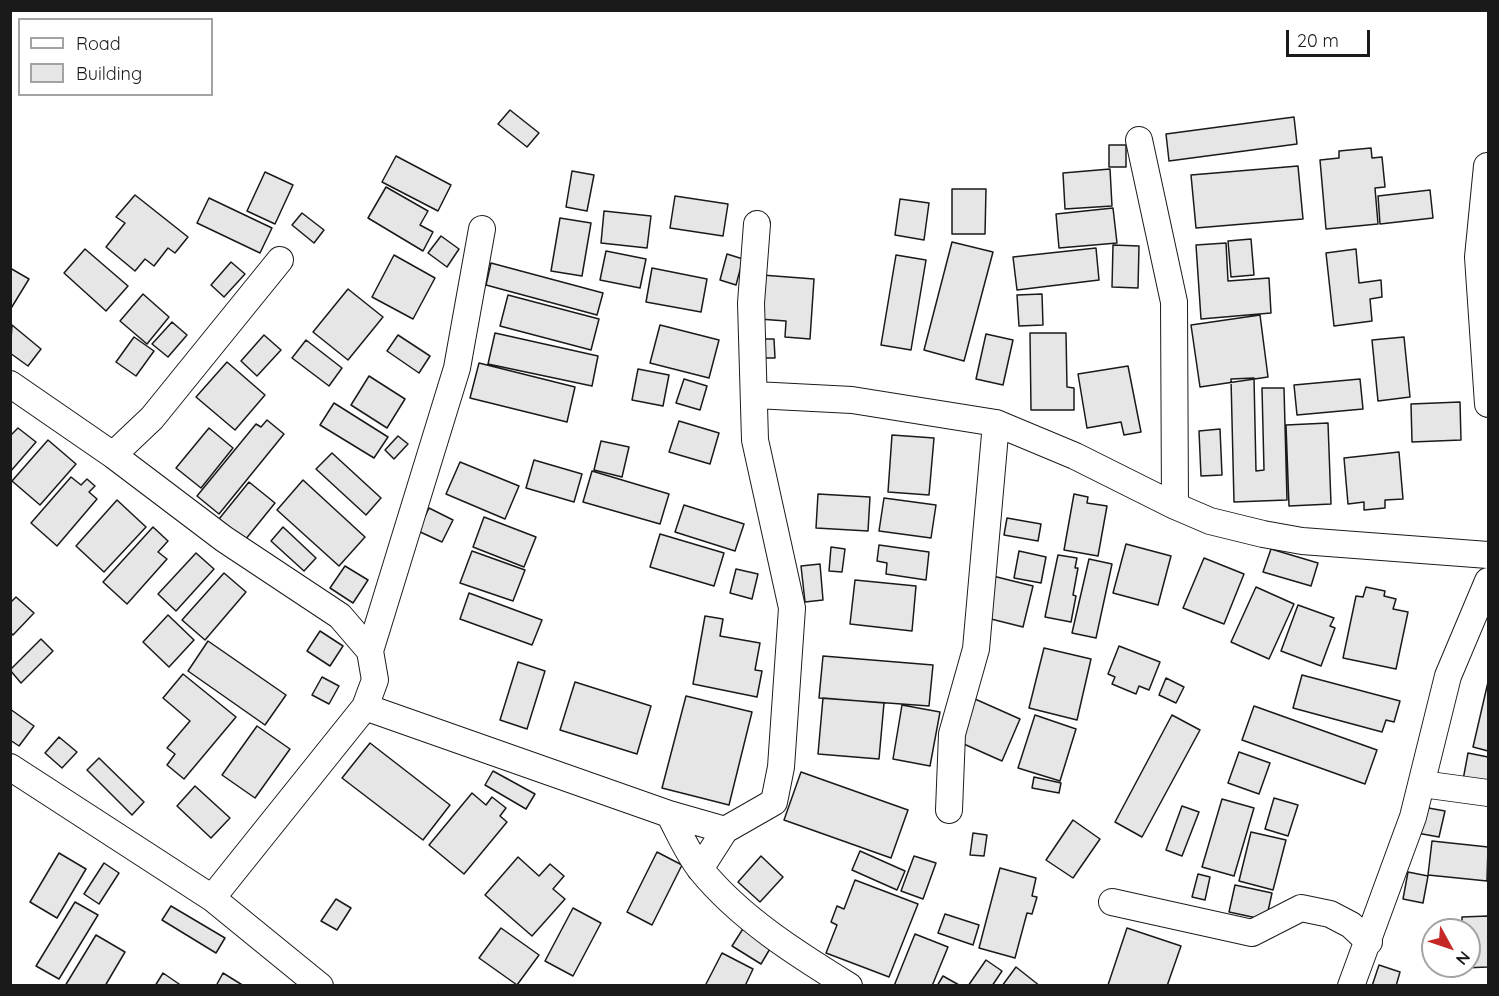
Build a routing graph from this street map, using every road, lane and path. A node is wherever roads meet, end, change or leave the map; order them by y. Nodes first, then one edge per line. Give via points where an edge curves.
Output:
1 (1139, 140) dead end
2 (1487, 166) dead end
3 (758, 224) dead end
4 (482, 230) dead end
5 (280, 260) dead end
6 (10, 384) edge
7 (755, 395) junction
8 (1488, 405) edge
9 (996, 423) junction
10 (113, 455) junction
11 (1175, 506) junction
12 (1488, 555) edge
13 (1488, 581) edge
14 (370, 651) junction
15 (365, 707) junction
16 (10, 767) edge
17 (1422, 784) junction
18 (1488, 793) edge
19 (949, 810) dead end
20 (669, 814) junction
21 (725, 831) junction
22 (700, 869) junction
23 (212, 898) junction
24 (1112, 902) dead end
25 (1369, 942) junction
26 (320, 986) edge
27 (849, 986) edge
28 (1351, 986) edge

1 - 11 street via 1174,302
2 - 8 street via 1478,257
3 - 7 street via 751,303
4 - 14 street via 457,368
5 - 10 street via 152,418
6 - 10 street
7 - 9 street via 852,400
7 - 21 street via 755,440 792,608 791,631 781,767 774,802
9 - 11 street via 1075,456
9 - 19 street via 976,649 952,734
10 - 14 street via 224,539 340,616
11 - 12 street via 1210,520 1302,541
13 - 17 street via 1448,676
14 - 15 street via 375,680
15 - 20 street
15 - 23 street
16 - 23 street
17 - 18 street
17 - 25 street
20 - 21 street
20 - 22 street
21 - 22 street
22 - 27 street via 727,898 802,957
23 - 26 street
24 - 25 street via 1252,933 1301,908 1330,914 1351,925
25 - 28 street

